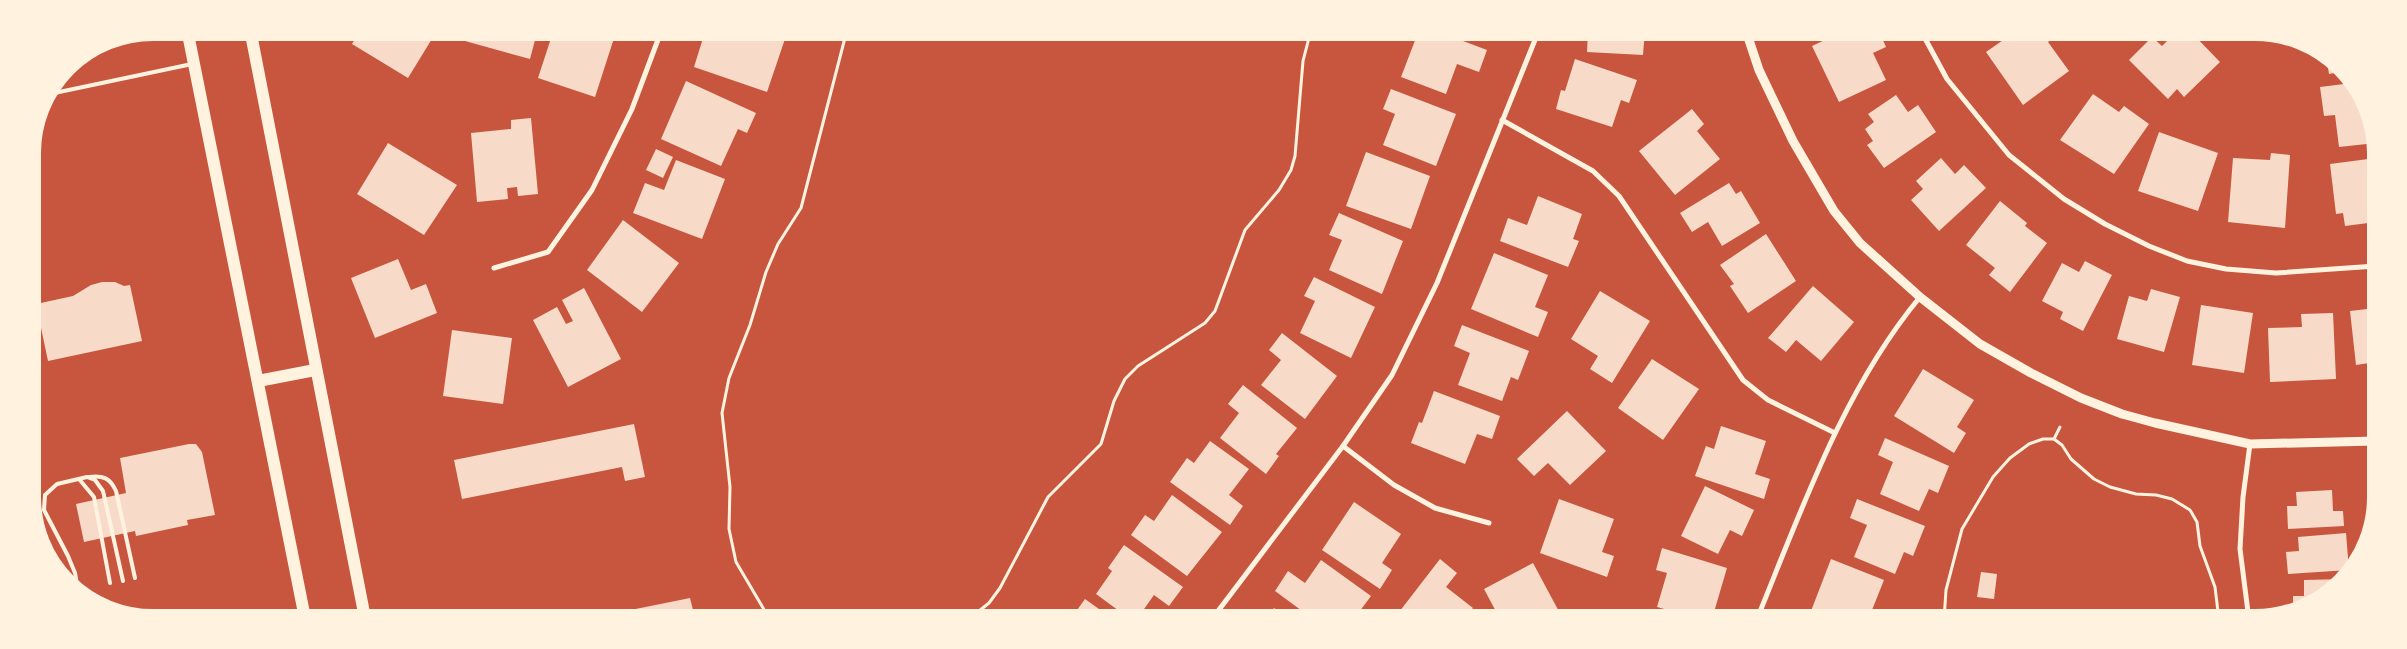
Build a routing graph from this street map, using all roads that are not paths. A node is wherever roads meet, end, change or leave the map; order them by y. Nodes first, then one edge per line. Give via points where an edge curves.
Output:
1 (189, 38) edge
2 (252, 38) edge
3 (659, 38) edge
4 (1536, 38) edge
5 (1748, 38) edge
6 (1925, 38) edge
7 (194, 63) junction
8 (54, 93) edge
9 (1502, 120) junction
10 (2370, 266) edge
11 (494, 268) dead end
12 (1920, 297) junction
13 (315, 370) junction
14 (258, 381) junction
15 (1835, 433) junction
16 (2370, 441) edge
17 (2250, 444) junction
18 (1342, 446) junction
19 (87, 477) junction
20 (78, 479) junction
21 (1489, 522) dead end
22 (135, 578) dead end
23 (123, 581) dead end
24 (77, 583) edge
25 (110, 583) dead end
26 (1218, 611) edge
27 (1761, 611) edge
28 (2249, 611) edge
29 (304, 612) edge
30 (364, 612) edge

1 - 7 main road
2 - 13 main road
3 - 11 street via 632,109 592,190 548,252
4 - 9 street
5 - 12 street via 1759,70 1793,141 1834,212 1860,242
6 - 10 street via 1947,80 2009,155 2064,199 2120,231 2187,261 2226,269 2276,273
7 - 8 lane
7 - 14 main road
9 - 15 street via 1593,171 1619,196 1743,380 1768,400
9 - 18 street via 1437,283 1392,375
12 - 15 street via 1880,352
12 - 17 street via 1980,344 2081,398 2155,423
13 - 14 main road
13 - 30 main road
14 - 29 main road
15 - 27 street
16 - 17 street
17 - 28 street via 2240,549
18 - 21 street via 1394,485 1435,508
18 - 26 street
19 - 20 lane
19 - 22 lane via 101,476 112,482
19 - 23 lane via 95,480 103,491
20 - 24 lane via 57,484 46,495 44,510 65,549
20 - 25 lane via 94,497

